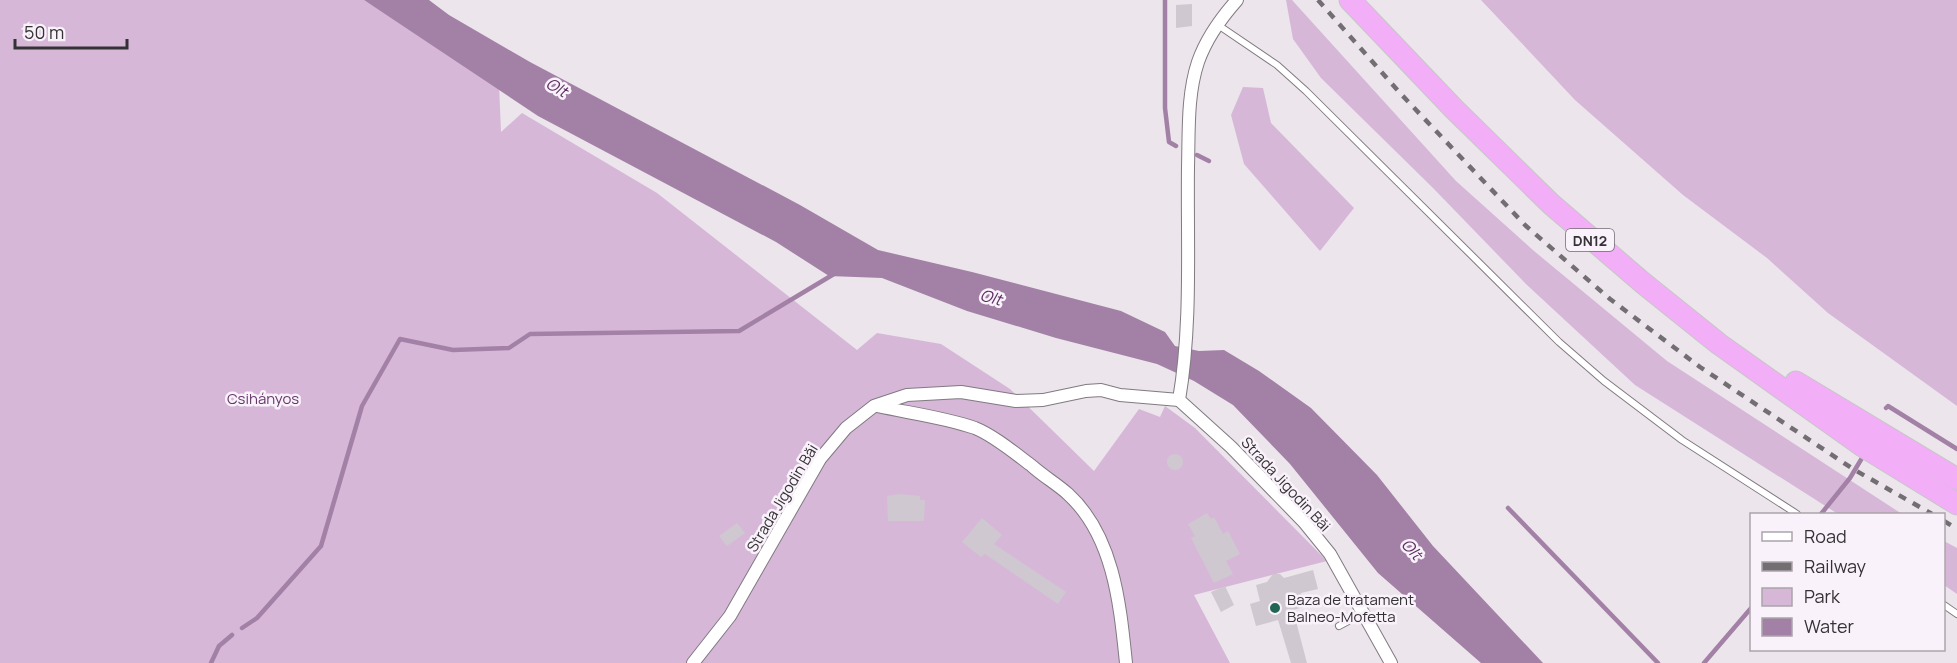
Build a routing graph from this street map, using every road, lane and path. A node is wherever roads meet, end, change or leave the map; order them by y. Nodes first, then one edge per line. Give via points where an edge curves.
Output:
1 (1237, 0) edge
2 (1350, 0) edge
3 (1369, 0) edge
4 (1218, 25) junction
5 (1179, 400) junction
6 (874, 406) junction
7 (1957, 479) edge
8 (1957, 504) edge
9 (1795, 513) edge
10 (1364, 613) junction
11 (1339, 626) dead end
12 (693, 663) edge
13 (1126, 663) edge
14 (1391, 663) edge

1 - 4 street
2 - 8 highway, DN12 via 1551,204 1643,284 1719,344 1861,445
3 - 7 highway, DN12 via 1561,195 1651,273 1782,373
4 - 5 street via 1198,63 1191,105 1186,337
4 - 9 lane via 1277,65 1306,91 1559,342 1604,381 1682,440
5 - 6 street, Strada Jigodin Băi via 1101,390 1016,401 961,392 907,395
5 - 10 street, Strada Jigodin Băi via 1304,522 1330,554
6 - 12 street, Strada Jigodin Băi via 846,428 820,459 730,616
6 - 13 street via 977,429 1068,493 1092,524 1107,556 1119,606
10 - 11 lane
10 - 14 street, Strada Jigodin Băi

